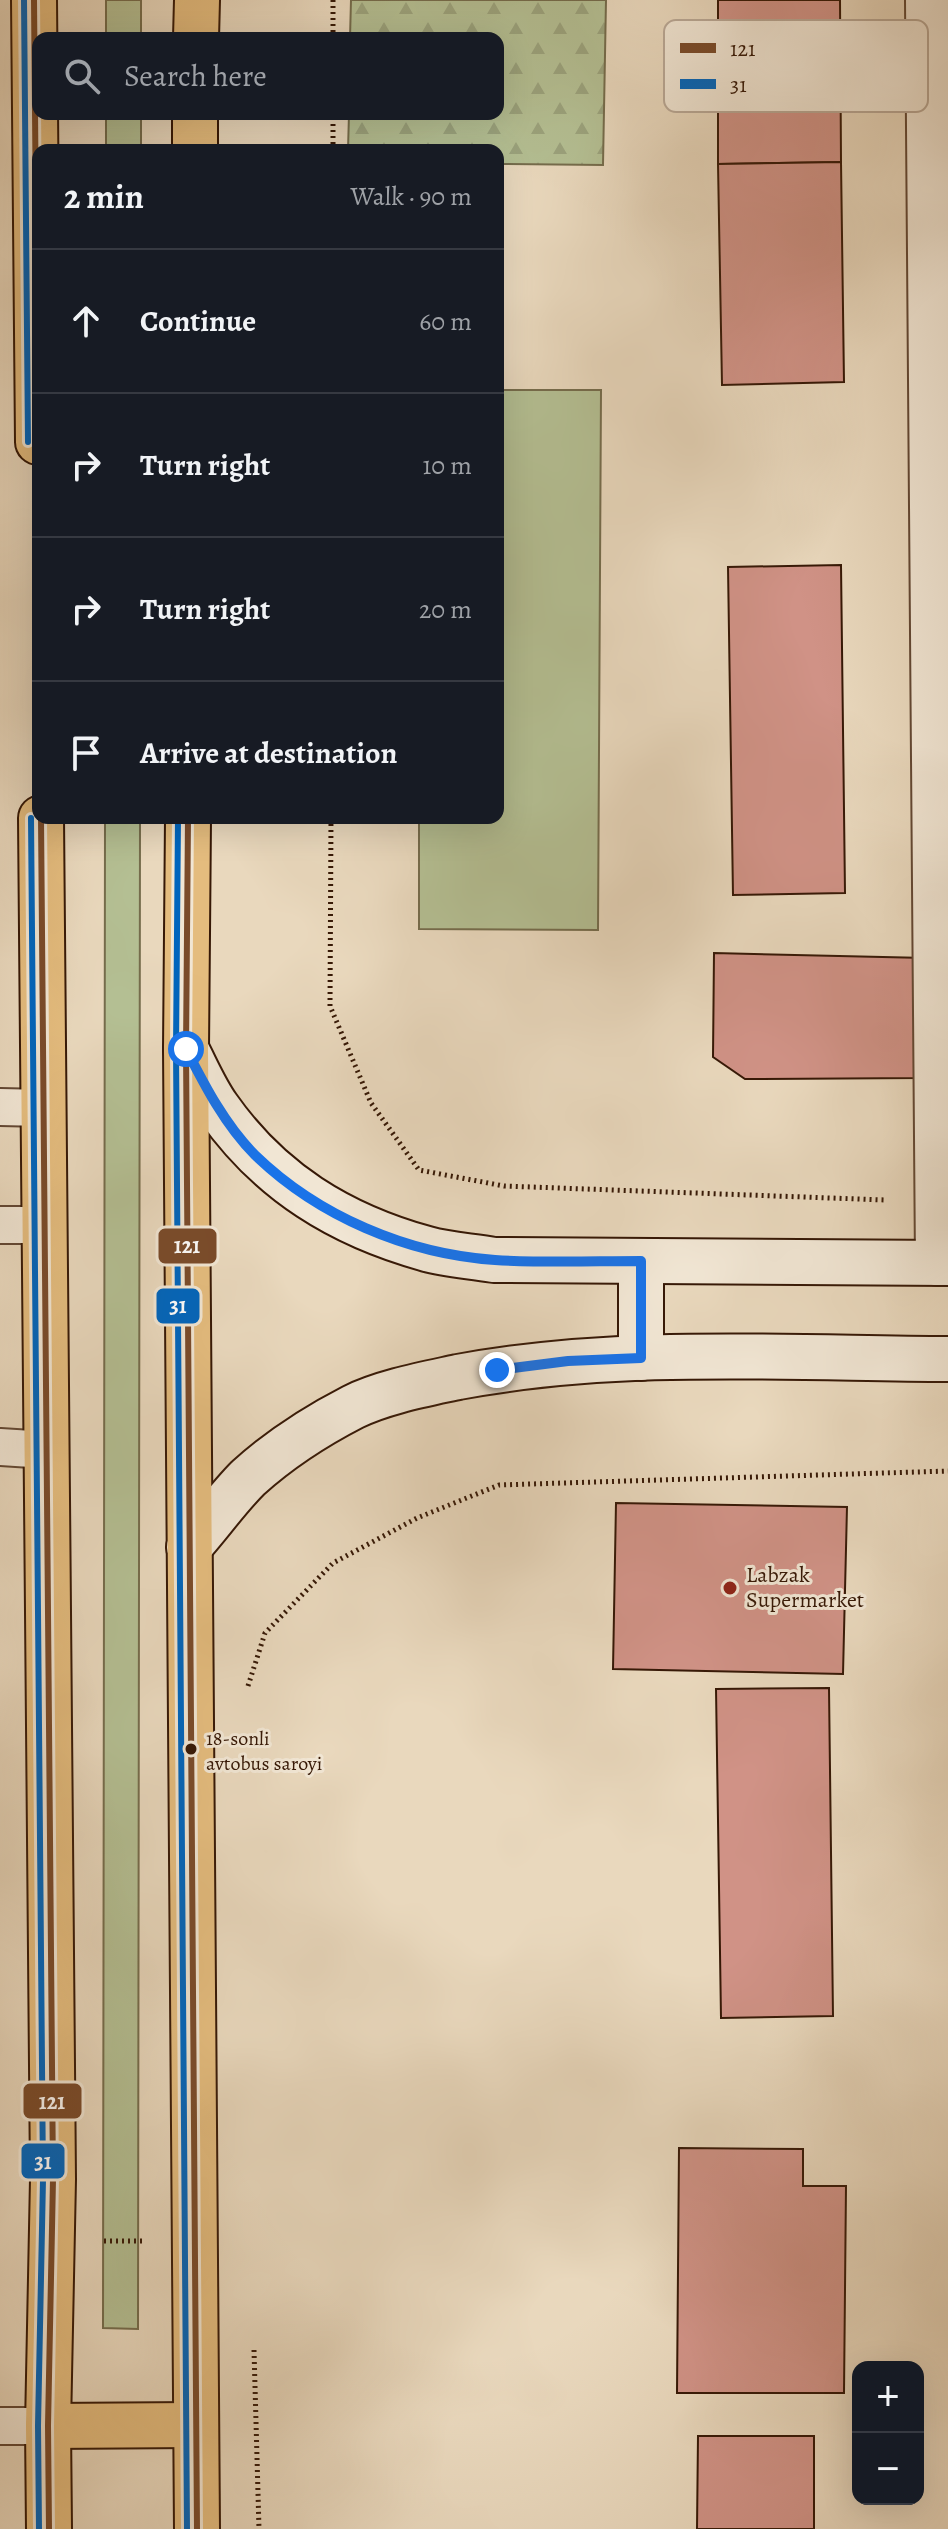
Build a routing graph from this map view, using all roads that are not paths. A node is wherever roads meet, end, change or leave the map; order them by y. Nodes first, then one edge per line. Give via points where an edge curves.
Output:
1 (34, 0) edge
2 (197, 0) edge
3 (928, 0) edge
4 (34, 32) edge
5 (196, 32) edge
6 (35, 120) edge
7 (195, 120) edge
8 (35, 144) edge
9 (195, 144) edge
10 (41, 824) edge
11 (188, 824) edge
12 (186, 1049) junction
13 (0, 1107) edge
14 (44, 1108) junction
15 (0, 1225) edge
16 (45, 1225) junction
17 (641, 1261) junction
18 (943, 1263) edge
19 (641, 1358) junction
20 (948, 1359) edge
21 (0, 1447) edge
22 (47, 1450) junction
23 (189, 1547) junction
24 (195, 2425) junction
25 (0, 2426) edge
26 (48, 2426) junction
27 (49, 2529) edge
28 (197, 2529) edge

1 - 4 highway
2 - 5 highway
3 - 18 main road via 938,1202
6 - 8 highway
7 - 9 highway
10 - 14 highway
11 - 12 highway
12 - 17 main road via 216,1106 254,1154 333,1214 429,1250 494,1260
12 - 23 highway
13 - 14 lane
14 - 16 highway
15 - 16 lane
16 - 22 highway
17 - 18 main road
17 - 19 main road
19 - 20 main road
19 - 23 main road via 497,1370 356,1405 298,1439 248,1479
21 - 22 lane
22 - 26 highway via 52,2242
23 - 24 highway
24 - 26 highway
24 - 28 highway
25 - 26 lane
26 - 27 highway

